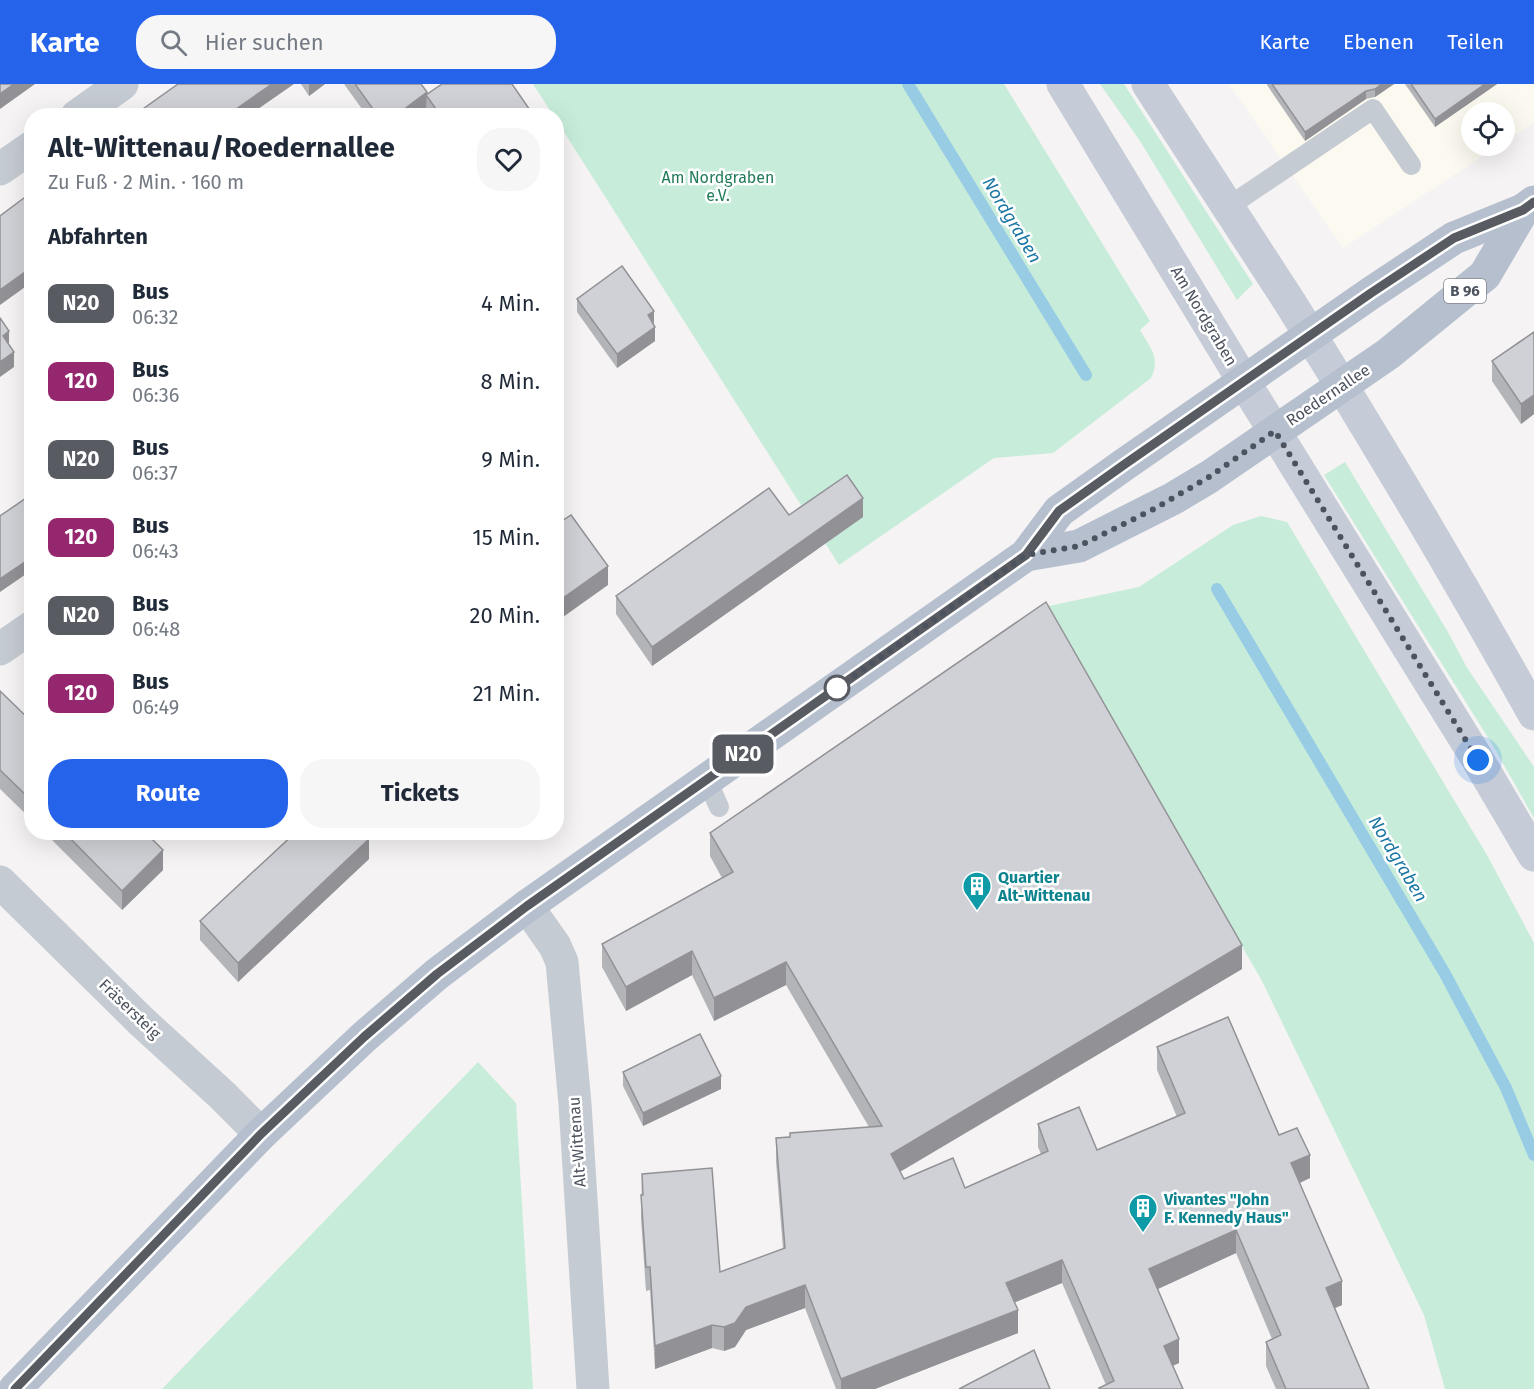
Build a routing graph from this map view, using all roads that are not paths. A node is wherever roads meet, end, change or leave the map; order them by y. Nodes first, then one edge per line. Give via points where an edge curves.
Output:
1 (122, 84) edge
2 (1063, 84) edge
3 (1148, 84) edge
4 (88, 108) edge
5 (24, 152) edge
6 (1411, 165) dead end
7 (0, 169) edge
8 (1528, 206) edge
9 (1228, 207) junction
10 (1310, 335) junction
11 (1244, 382) junction
12 (1341, 386) junction
13 (1275, 431) junction
14 (1026, 555) junction
15 (24, 632) edge
16 (0, 649) edge
17 (1534, 714) edge
18 (1534, 855) edge
19 (0, 882) edge
20 (527, 906) junction
21 (261, 1134) junction
22 (15, 1389) edge
23 (593, 1389) edge

1 - 4 street
2 - 11 main road, Am Nordgraben
3 - 9 main road
5 - 7 street
6 - 9 lane via 1373,109
8 - 10 main road, Roedernallee / B 96 via 1454,238
8 - 12 main road, Roedernallee / B 96 via 1485,275 1388,354
9 - 10 main road
10 - 11 main road, Roedernallee / B 96
10 - 12 main road
11 - 13 main road, Am Nordgraben
11 - 14 main road, Roedernallee / B 96 via 1059,511
12 - 13 main road, Roedernallee / B 96
12 - 17 main road
13 - 14 main road, Roedernallee / B 96 via 1154,509 1079,546
13 - 18 main road, Am Nordgraben
14 - 20 main road, Roedernallee / B 96 via 713,793
15 - 16 street
19 - 21 street, Fräsersteig
20 - 21 main road, Roedernallee / B 96 via 437,974
20 - 23 street, Alt-Wittenau via 562,962
21 - 22 main road, Roedernallee / B 96

